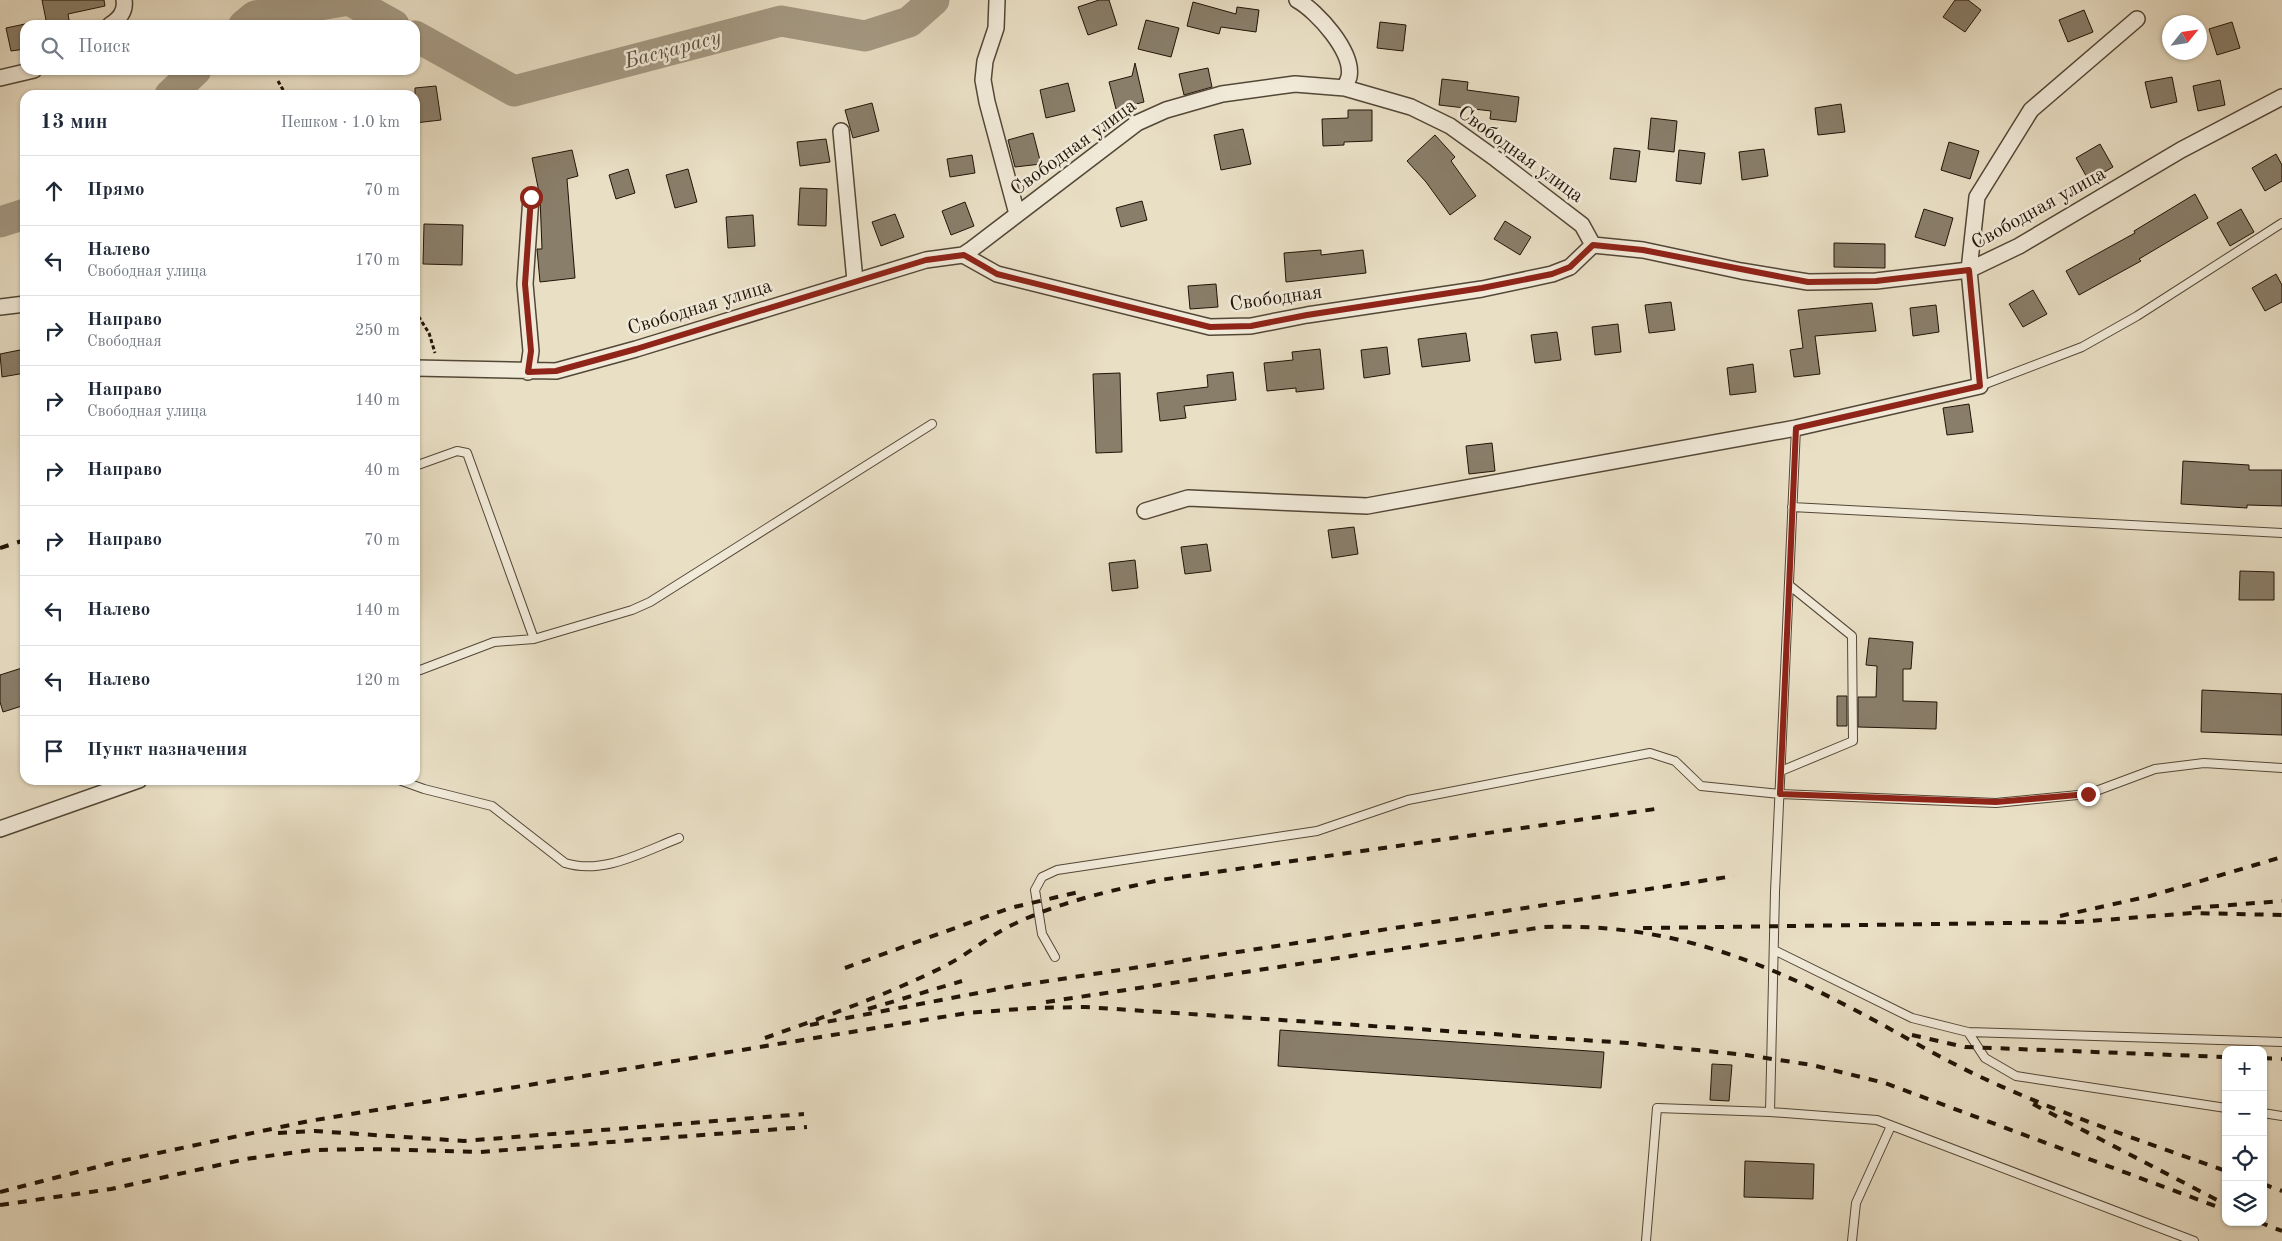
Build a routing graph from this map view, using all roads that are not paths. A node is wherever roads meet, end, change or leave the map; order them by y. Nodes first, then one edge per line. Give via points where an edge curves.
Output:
1 (124, 0) edge
2 (996, 0) edge
3 (1297, 0) edge
4 (2137, 19) dead end
5 (118, 20) edge
6 (20, 73) edge
7 (0, 78) edge
8 (1345, 88) junction
9 (2282, 97) edge
10 (841, 131) dead end
11 (531, 197) dead end
12 (1017, 214) junction
13 (2282, 223) edge
14 (1593, 245) junction
15 (964, 255) junction
16 (1969, 270) junction
17 (855, 281) junction
18 (20, 305) edge
19 (0, 307) edge
20 (420, 368) edge
21 (528, 372) junction
22 (1980, 386) junction
23 (932, 424) dead end
24 (1796, 428) junction
25 (420, 464) edge
26 (1792, 507) junction
27 (1145, 511) dead end
28 (2282, 533) edge
29 (1789, 585) junction
30 (534, 639) junction
31 (420, 670) edge
32 (2282, 768) edge
33 (1781, 771) junction
34 (125, 785) edge
35 (413, 785) edge
36 (1780, 794) junction
37 (0, 829) edge
38 (679, 838) dead end
39 (1774, 950) junction
40 (1056, 957) dead end
41 (1968, 1032) junction
42 (2282, 1042) edge
43 (2222, 1107) edge
44 (1770, 1112) junction
45 (2267, 1114) edge
46 (2282, 1116) edge
47 (1891, 1126) junction
48 (1646, 1241) edge
49 (1852, 1241) edge
50 (2194, 1241) edge

1 - 5 street via 125,7
2 - 12 street via 996,28 983,80
3 - 8 street via 1332,32 1343,50 1350,76
4 - 16 street via 2030,110 1977,197
6 - 7 street
8 - 12 street, Свободная улица via 1295,84 1222,94 1166,110 1137,123
8 - 14 street, Свободная улица via 1412,107 1450,126 1582,225
9 - 16 street, Свободная улица via 2181,150 2019,246
10 - 17 street
11 - 21 street via 525,284 531,351
12 - 15 street, Свободная улица
13 - 22 lane via 2082,348
14 - 15 street, Свободная via 1570,267 1552,274 1251,326 1210,327 997,274
14 - 16 street, Свободная улица via 1643,250 1808,282 1876,281
15 - 17 street, Свободная улица via 926,260
16 - 22 street
17 - 21 street, Свободная улица via 636,349 556,371
18 - 19 street
20 - 21 street, Свободная улица
22 - 24 street
23 - 30 lane via 650,602
24 - 26 lane
24 - 27 street via 1368,506 1188,498
25 - 30 lane via 457,451 467,454
26 - 28 lane
26 - 29 lane
29 - 33 lane
29 - 33 lane via 1852,636 1853,741
30 - 31 lane via 494,642
32 - 36 lane via 2204,763 2155,770 2088,794 1996,802
33 - 36 lane
34 - 37 street
35 - 38 lane via 492,806 565,863 580,868 610,865
36 - 39 lane
36 - 40 lane via 1701,786 1675,761 1650,753 1408,800 1317,831 1057,870 1042,877 1034,890 1042,934
39 - 41 lane via 1912,1018
39 - 44 lane
41 - 42 lane
41 - 43 lane via 1985,1058 2016,1076
44 - 47 lane via 1877,1120
44 - 48 lane via 1657,1108
45 - 46 lane
47 - 49 lane via 1856,1203
47 - 50 lane

